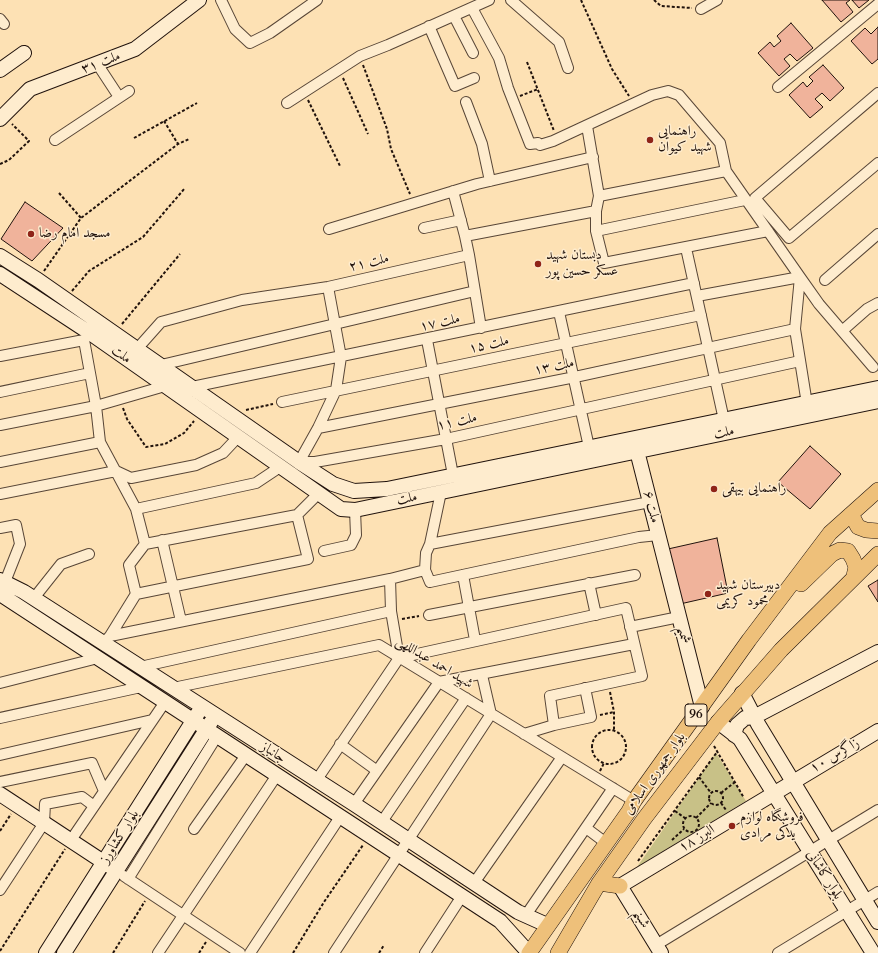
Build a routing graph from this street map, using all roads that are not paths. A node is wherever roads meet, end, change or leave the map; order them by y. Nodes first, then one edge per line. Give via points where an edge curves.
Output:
1 (199, 0) edge
2 (221, 0) edge
3 (317, 0) edge
4 (489, 0) edge
5 (511, 0) edge
6 (717, 0) edge
7 (878, 4) edge
8 (472, 8) junction
9 (701, 9) road end
10 (454, 16) junction
11 (429, 26) junction
12 (24, 53) dead end
13 (473, 53) dead end
14 (98, 65) junction
15 (568, 68) dead end
16 (0, 70) edge
17 (474, 78) dead end
18 (778, 87) dead end
19 (129, 91) dead end
20 (878, 93) edge
21 (120, 97) junction
22 (466, 102) dead end
23 (287, 103) dead end
24 (2, 117) edge
25 (587, 126) junction
26 (55, 140) dead end
27 (592, 158) junction
28 (878, 163) edge
29 (726, 171) junction
30 (490, 181) junction
31 (453, 191) junction
32 (599, 196) junction
33 (745, 200) junction
34 (596, 211) junction
35 (461, 220) junction
36 (424, 228) dead end
37 (330, 229) dead end
38 (596, 231) junction
39 (768, 231) junction
40 (878, 234) edge
41 (465, 236) junction
42 (686, 248) junction
43 (470, 255) junction
44 (0, 256) edge
45 (0, 274) edge
46 (800, 277) junction
47 (826, 280) dead end
48 (694, 283) junction
49 (328, 287) junction
50 (475, 291) junction
51 (697, 296) junction
52 (878, 303) edge
53 (559, 312) junction
54 (701, 315) junction
55 (336, 323) junction
56 (481, 328) junction
57 (795, 330) junction
58 (842, 331) junction
59 (91, 332) junction
60 (427, 340) junction
61 (567, 343) junction
62 (709, 348) junction
63 (137, 349) junction
64 (0, 356) edge
65 (341, 357) junction
66 (800, 361) junction
67 (160, 365) junction
68 (873, 367) dead end
69 (433, 371) junction
70 (90, 373) junction
71 (574, 377) junction
72 (716, 379) junction
73 (165, 386) junction
74 (192, 387) junction
75 (878, 388) edge
76 (336, 390) junction
77 (0, 392) edge
78 (878, 401) edge
79 (282, 402) road end
80 (440, 404) junction
81 (806, 404) junction
82 (96, 406) junction
83 (580, 410) junction
84 (724, 420) junction
85 (0, 425) edge
86 (318, 428) junction
87 (238, 437) junction
88 (446, 439) junction
89 (100, 442) junction
90 (589, 448) junction
91 (637, 451) junction
92 (0, 462) edge
93 (299, 462) junction
94 (285, 470) junction
95 (116, 471) junction
96 (453, 475) junction
97 (878, 490) edge
98 (441, 492) junction
99 (0, 494) edge
100 (318, 494) junction
101 (650, 502) junction
102 (136, 509) junction
103 (355, 510) junction
104 (851, 514) junction
105 (297, 515) junction
106 (0, 528) edge
107 (878, 531) edge
108 (658, 534) junction
109 (162, 540) junction
110 (145, 544) junction
111 (430, 544) junction
112 (324, 551) dead end
113 (89, 554) dead end
114 (878, 554) edge
115 (665, 563) joint
116 (425, 570) junction
117 (635, 574) dead end
118 (463, 575) junction
119 (854, 576) junction
120 (390, 580) junction
121 (589, 582) junction
122 (2, 586) edge
123 (172, 586) junction
124 (136, 594) junction
125 (29, 595) junction
126 (17, 604) junction
127 (469, 607) junction
128 (429, 615) road end
129 (596, 615) junction
130 (392, 616) junction
131 (679, 617) junction
132 (181, 621) junction
133 (762, 624) junction
134 (630, 626) junction
135 (106, 640) junction
136 (475, 640) junction
137 (634, 644) junction
138 (878, 652) edge
139 (98, 658) junction
140 (399, 658) junction
141 (140, 667) junction
142 (482, 675) junction
143 (439, 682) junction
144 (0, 683) edge
145 (141, 687) junction
146 (173, 688) junction
147 (585, 688) junction
148 (742, 693) junction
149 (466, 698) junction
150 (165, 702) junction
151 (201, 707) junction
152 (702, 707) junction
153 (491, 714) junction
154 (215, 716) junction
155 (754, 717) junction
156 (0, 718) edge
157 (152, 720) junction
158 (194, 721) junction
159 (718, 722) junction
160 (554, 725) junction
161 (878, 731) edge
162 (212, 733) junction
163 (524, 734) junction
164 (734, 735) junction
165 (340, 744) junction
166 (0, 755) edge
167 (246, 755) junction
168 (562, 757) junction
169 (376, 770) junction
170 (277, 775) junction
171 (316, 781) junction
172 (792, 781) junction
173 (0, 782) edge
174 (613, 788) junction
175 (104, 791) junction
176 (773, 793) junction
177 (0, 794) edge
178 (634, 801) junction
179 (354, 804) junction
180 (94, 806) junction
181 (878, 810) edge
182 (340, 817) junction
183 (44, 823) junction
184 (382, 823) junction
185 (586, 828) junction
186 (194, 829) dead end
187 (828, 839) junction
188 (71, 840) junction
189 (407, 840) junction
190 (606, 843) junction
191 (809, 850) junction
192 (399, 856) junction
193 (104, 862) junction
194 (116, 871) junction
195 (128, 879) junction
196 (474, 883) junction
197 (600, 883) junction
198 (620, 886) junction
199 (0, 890) edge
200 (878, 892) edge
201 (462, 896) junction
202 (865, 901) junction
203 (847, 911) junction
204 (183, 915) junction
205 (526, 916) junction
206 (878, 922) edge
207 (547, 925) junction
208 (658, 949) edge
209 (46, 953) edge
210 (64, 953) edge
211 (158, 953) edge
212 (240, 953) edge
213 (250, 953) edge
214 (334, 953) edge
215 (425, 953) edge
216 (529, 953) edge
217 (558, 953) edge
218 (778, 953) edge
219 (873, 953) edge

1 - 14 main road, ملت ۳۱ via 135,49
2 - 3 street via 235,29 250,43 270,33
4 - 8 street
5 - 15 street via 559,42
6 - 9 street
7 - 18 street
8 - 10 street
8 - 25 street via 499,58 530,144 540,145 555,141
10 - 11 street
10 - 13 street
11 - 17 street via 455,86
11 - 23 street via 360,56
12 - 16 main road
14 - 21 street
14 - 24 main road, ملت ۳۱ via 30,89
19 - 21 street
20 - 28 street via 755,198 789,238
21 - 26 street
22 - 30 street via 482,144
25 - 27 street
25 - 29 street via 668,91 679,95 720,143
27 - 30 street
27 - 32 street
29 - 32 street
29 - 33 street
30 - 31 street
31 - 35 street
31 - 37 street
32 - 34 street
33 - 38 street
33 - 39 street
34 - 38 street
34 - 41 street
35 - 36 street
35 - 41 street
38 - 42 street via 604,263
39 - 42 street
39 - 46 street
40 - 47 street
41 - 43 street
42 - 48 street
43 - 49 street, ملت ۲۱
43 - 50 street
44 - 59 main road, ملت via 65,299
45 - 59 main road, ملت
46 - 51 street
46 - 57 street
46 - 58 street
48 - 51 street
48 - 53 street, ملت ۱۷
49 - 55 street
49 - 63 street, ملت ۲۱ via 242,300 161,322
50 - 55 street
50 - 56 street
51 - 54 street
52 - 58 street via 867,309
53 - 56 street, ملت ۱۷
53 - 61 street
54 - 61 street, ملت ۱۵
54 - 62 street
55 - 65 street
55 - 67 street
56 - 60 street, ملت ۱۷
57 - 62 street, ملت ۱۳
57 - 66 street
58 - 68 street
59 - 63 main road, ملت via 115,333
59 - 64 street
59 - 70 street
59 - 73 main road, ملت
60 - 65 street, ملت ۱۷
60 - 69 street
61 - 69 street, ملت ۱۵
61 - 71 street
62 - 71 street, ملت ۱۳
62 - 72 street
63 - 67 main road, ملت
65 - 74 street, ملت ۱۷
65 - 76 street
66 - 72 street, ملت ۱۱
66 - 81 street
67 - 74 main road, ملت
69 - 76 street, ملت ۱۵
69 - 80 street
70 - 77 street
70 - 82 street
71 - 80 street, ملت ۱۳
71 - 83 street
72 - 83 street, ملت ۱۱
72 - 84 street
73 - 82 street
73 - 87 main road, ملت
74 - 93 main road, ملت
75 - 81 main road, ملت
76 - 79 street, ملت ۱۵
76 - 86 street
78 - 91 main road, ملت
80 - 86 street, ملت ۱۳
80 - 88 street
81 - 84 main road, ملت
82 - 85 street
82 - 89 street
83 - 88 street, ملت ۱۱
83 - 90 street
84 - 90 main road, ملت
86 - 93 street
87 - 94 main road, ملت
87 - 95 street via 223,453 196,465 131,478
88 - 93 street, ملت ۱۱ via 314,462
88 - 96 street
89 - 92 street
89 - 95 street
90 - 96 main road, ملت
91 - 98 main road, ملت
91 - 101 main road, ملت ۶
93 - 94 main road
93 - 96 main road, ملت via 333,484 354,491 387,489
94 - 100 main road, ملت
94 - 102 street via 256,483
95 - 99 street
95 - 102 street
97 - 104 main road, بلوار جمهوری اسلامی / 96
98 - 103 main road, ملت
98 - 111 street
100 - 103 main road, ملت via 341,509
100 - 105 street
101 - 108 main road, ملت ۶
101 - 111 street
102 - 110 street
103 - 112 street via 356,535 351,545
104 - 107 main road via 858,527
104 - 133 main road, بلوار جمهوری اسلامی / 96 via 830,533
105 - 109 street
105 - 123 street via 308,558
106 - 122 street via 16,525 20,544
108 - 115 main road, ملت ۶
108 - 118 street
109 - 110 street
109 - 123 street
110 - 124 street via 129,565
111 - 116 street via 426,553
113 - 125 street via 61,564
114 - 119 main road, بلوار جمهوری اسلامی / 96
115 - 131 main road, شمیم
116 - 118 street via 430,582
116 - 120 street
117 - 121 street
118 - 127 street
119 - 133 main road via 856,567 848,551 840,550 832,554
119 - 148 main road, بلوار جمهوری اسلامی / 96
120 - 130 street
120 - 132 street
121 - 127 street
121 - 129 street
122 - 125 main road, جانباز
122 - 126 main road, جانباز
123 - 124 street
123 - 132 street
124 - 135 street
125 - 126 main road
125 - 135 main road, جانباز
126 - 139 main road, جانباز
127 - 128 street
127 - 136 street
129 - 134 street via 626,608
129 - 136 street
130 - 140 street
130 - 141 street
131 - 134 street
131 - 152 main road, شمیم
132 - 135 street
133 - 152 main road, بلوار جمهوری اسلامی / 96
134 - 137 street
135 - 141 main road, جانباز
136 - 140 street
137 - 142 street
137 - 147 street via 642,676
138 - 155 main road
139 - 144 street
139 - 145 main road, جانباز
140 - 143 street, شهید احمد عبداللهی
140 - 146 street, شهید احمد عبداللهی via 379,645
140 - 165 street
141 - 146 main road, جانباز
142 - 143 street
142 - 153 street
143 - 149 street, شهید احمد عبداللهی
143 - 169 street
145 - 150 main road, جانباز
145 - 156 street
146 - 151 main road, جانباز
147 - 160 street via 550,696
147 - 160 street via 591,717
148 - 155 main road, بلوار کاشانی
148 - 159 main road, بلوار جمهوری اسلامی / 96
149 - 153 street, شهید احمد عبداللهی
149 - 184 street
150 - 157 street
150 - 158 main road, جانباز
151 - 154 main road, جانباز
151 - 158 main road, بلوار کشاورز
152 - 178 main road, بلوار جمهوری اسلامی / 96
153 - 163 street, شهید احمد عبداللهی
153 - 189 street
154 - 162 main road, بلوار کشاورز
154 - 171 main road, جانباز
155 - 164 main road via 740,721
155 - 172 main road, بلوار کاشانی
157 - 166 street
157 - 175 street
158 - 162 main road, جانباز
158 - 193 main road, بلوار کشاورز
159 - 164 main road, بلوار کاشانی
159 - 197 main road, بلوار جمهوری اسلامی / 96 via 644,819
160 - 163 street
161 - 172 main road, زاگرس ۱۰
162 - 167 main road, جانباز
162 - 194 main road, بلوار کشاورز
162 - 195 street
163 - 168 street, شهید احمد عبداللهی
164 - 176 main road, بلوار کاشانی via 740,739
165 - 169 street
165 - 171 street
167 - 170 main road, جانباز
167 - 186 street
168 - 174 street, شهید احمد عبداللهی
168 - 196 street
169 - 179 street
170 - 182 main road, جانباز
170 - 204 street
171 - 179 main road, جانباز
172 - 176 main road, زاگرس ۱۰
172 - 187 main road, بلوار کاشانی
173 - 175 street via 92,763
174 - 178 street, شهید احمد عبداللهی
174 - 185 street
175 - 180 street
176 - 191 main road, بلوار کاشانی
176 - 198 main road, البرز ۱۸
177 - 183 main road
178 - 190 main road, بلوار جمهوری اسلامی / 96
179 - 184 main road, جانباز
180 - 183 street via 82,796 45,804
180 - 188 street
181 - 187 street
182 - 192 main road, جانباز
182 - 213 street
183 - 188 main road
183 - 199 street
184 - 189 main road, جانباز
185 - 190 street
185 - 205 street
187 - 191 street
187 - 202 main road, بلوار کاشانی
188 - 193 main road
189 - 192 street
189 - 196 main road, جانباز
190 - 207 main road, بلوار جمهوری اسلامی / 96
191 - 203 main road, بلوار کاشانی
191 - 208 street
192 - 201 main road, جانباز
192 - 214 street
193 - 194 main road
193 - 209 main road, بلوار کشاورز
194 - 195 street
194 - 210 main road, بلوار کشاورز
195 - 204 street
196 - 205 main road, جانباز
197 - 198 main road
197 - 217 main road, بلوار جمهوری اسلامی / 96
198 - 208 main road, شبنم
200 - 202 street
201 - 215 street
201 - 216 main road, جانباز via 500,921
202 - 203 street
202 - 206 main road, بلوار کاشانی
203 - 218 street
203 - 219 main road, بلوار کاشانی
204 - 211 street
204 - 212 street
205 - 207 main road, جانباز
207 - 216 main road, بلوار جمهوری اسلامی / 96

